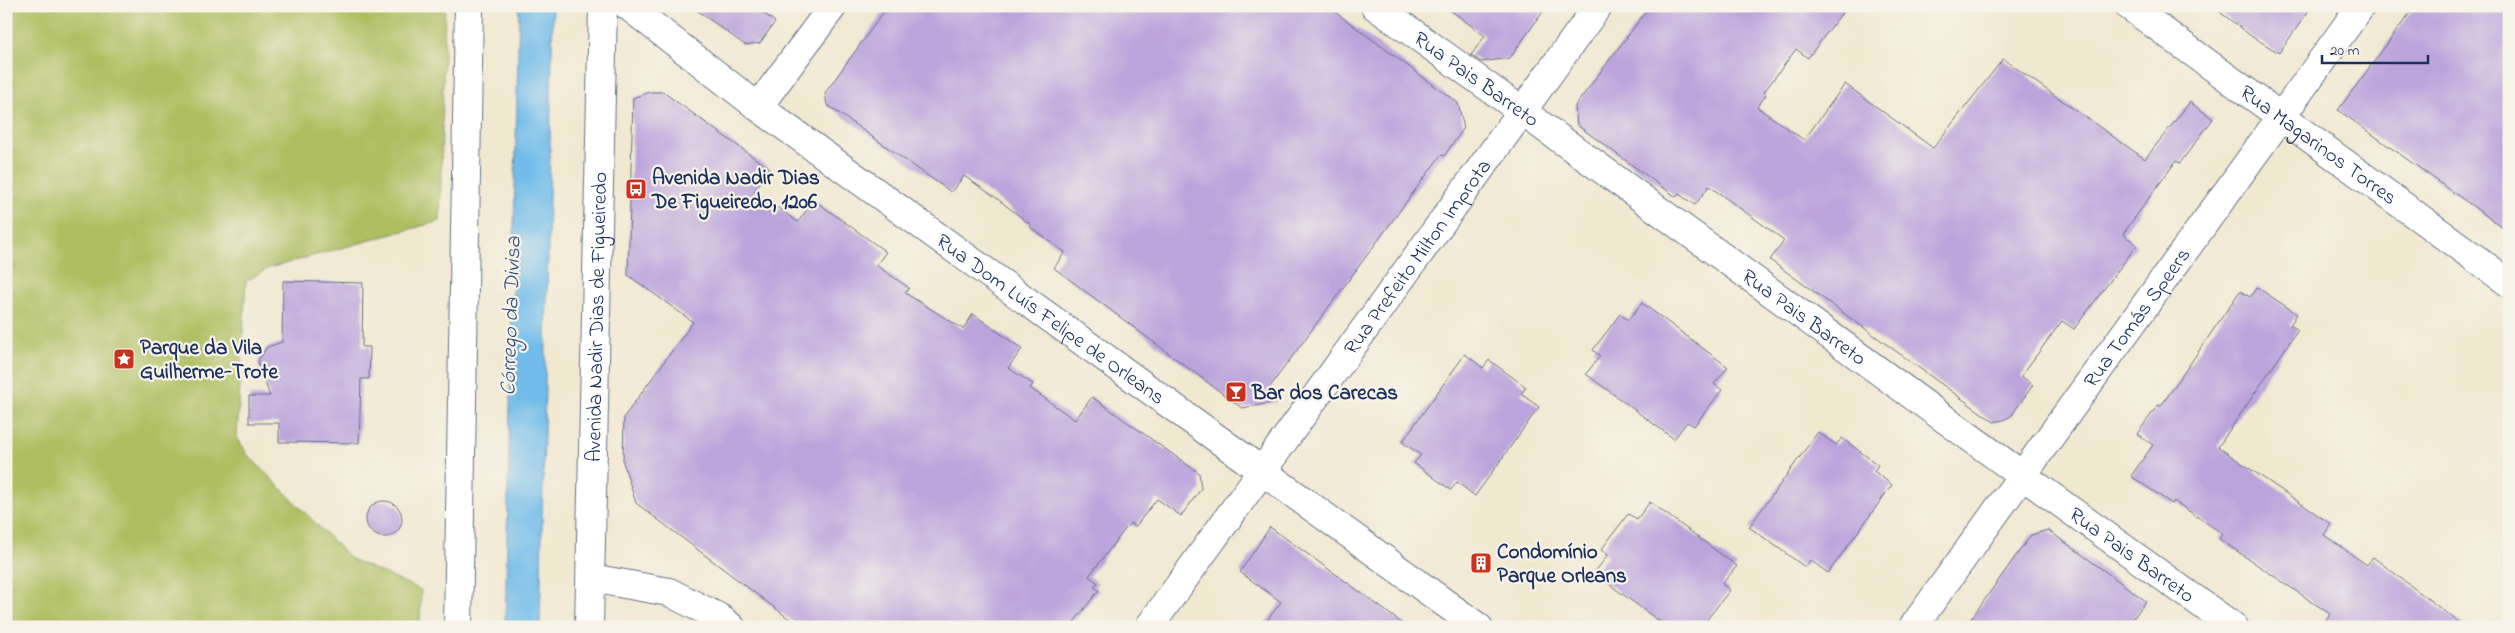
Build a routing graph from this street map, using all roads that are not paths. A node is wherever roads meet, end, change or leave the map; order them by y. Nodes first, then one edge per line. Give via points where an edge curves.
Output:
1 (468, 6) edge
2 (603, 6) edge
3 (628, 6) edge
4 (833, 6) edge
5 (1375, 6) edge
6 (1598, 6) edge
7 (2129, 6) edge
8 (2361, 6) edge
9 (758, 108) junction
10 (1523, 111) junction
11 (2280, 116) junction
12 (2509, 283) edge
13 (1262, 470) junction
14 (2022, 477) junction
15 (591, 578) junction
16 (458, 627) edge
17 (590, 627) edge
18 (731, 627) edge
19 (1149, 627) edge
20 (1478, 627) edge
21 (1913, 627) edge
22 (2234, 627) edge

1 - 16 street
2 - 15 street, Avenida Nadir Dias de Figueiredo
3 - 9 street, Rua Dom Luís Felipe de Orleans
4 - 9 street
5 - 10 street, Rua Pais Barreto
6 - 10 street, Rua Prefeito Milton Improta
7 - 11 street, Rua Magarinos Torres
8 - 11 street, Rua Tomás Speers
9 - 13 street, Rua Dom Luís Felipe de Orleans
10 - 13 street, Rua Prefeito Milton Improta
10 - 14 street, Rua Pais Barreto
11 - 12 street, Rua Magarinos Torres
11 - 14 street, Rua Tomás Speers
13 - 19 street, Rua Prefeito Milton Improta
13 - 20 street, Rua Dom Luís Felipe de Orleans
14 - 21 street, Rua Tomás Speers
14 - 22 street, Rua Pais Barreto
15 - 17 street, Avenida Nadir Dias de Figueiredo
15 - 18 street via 669,592

